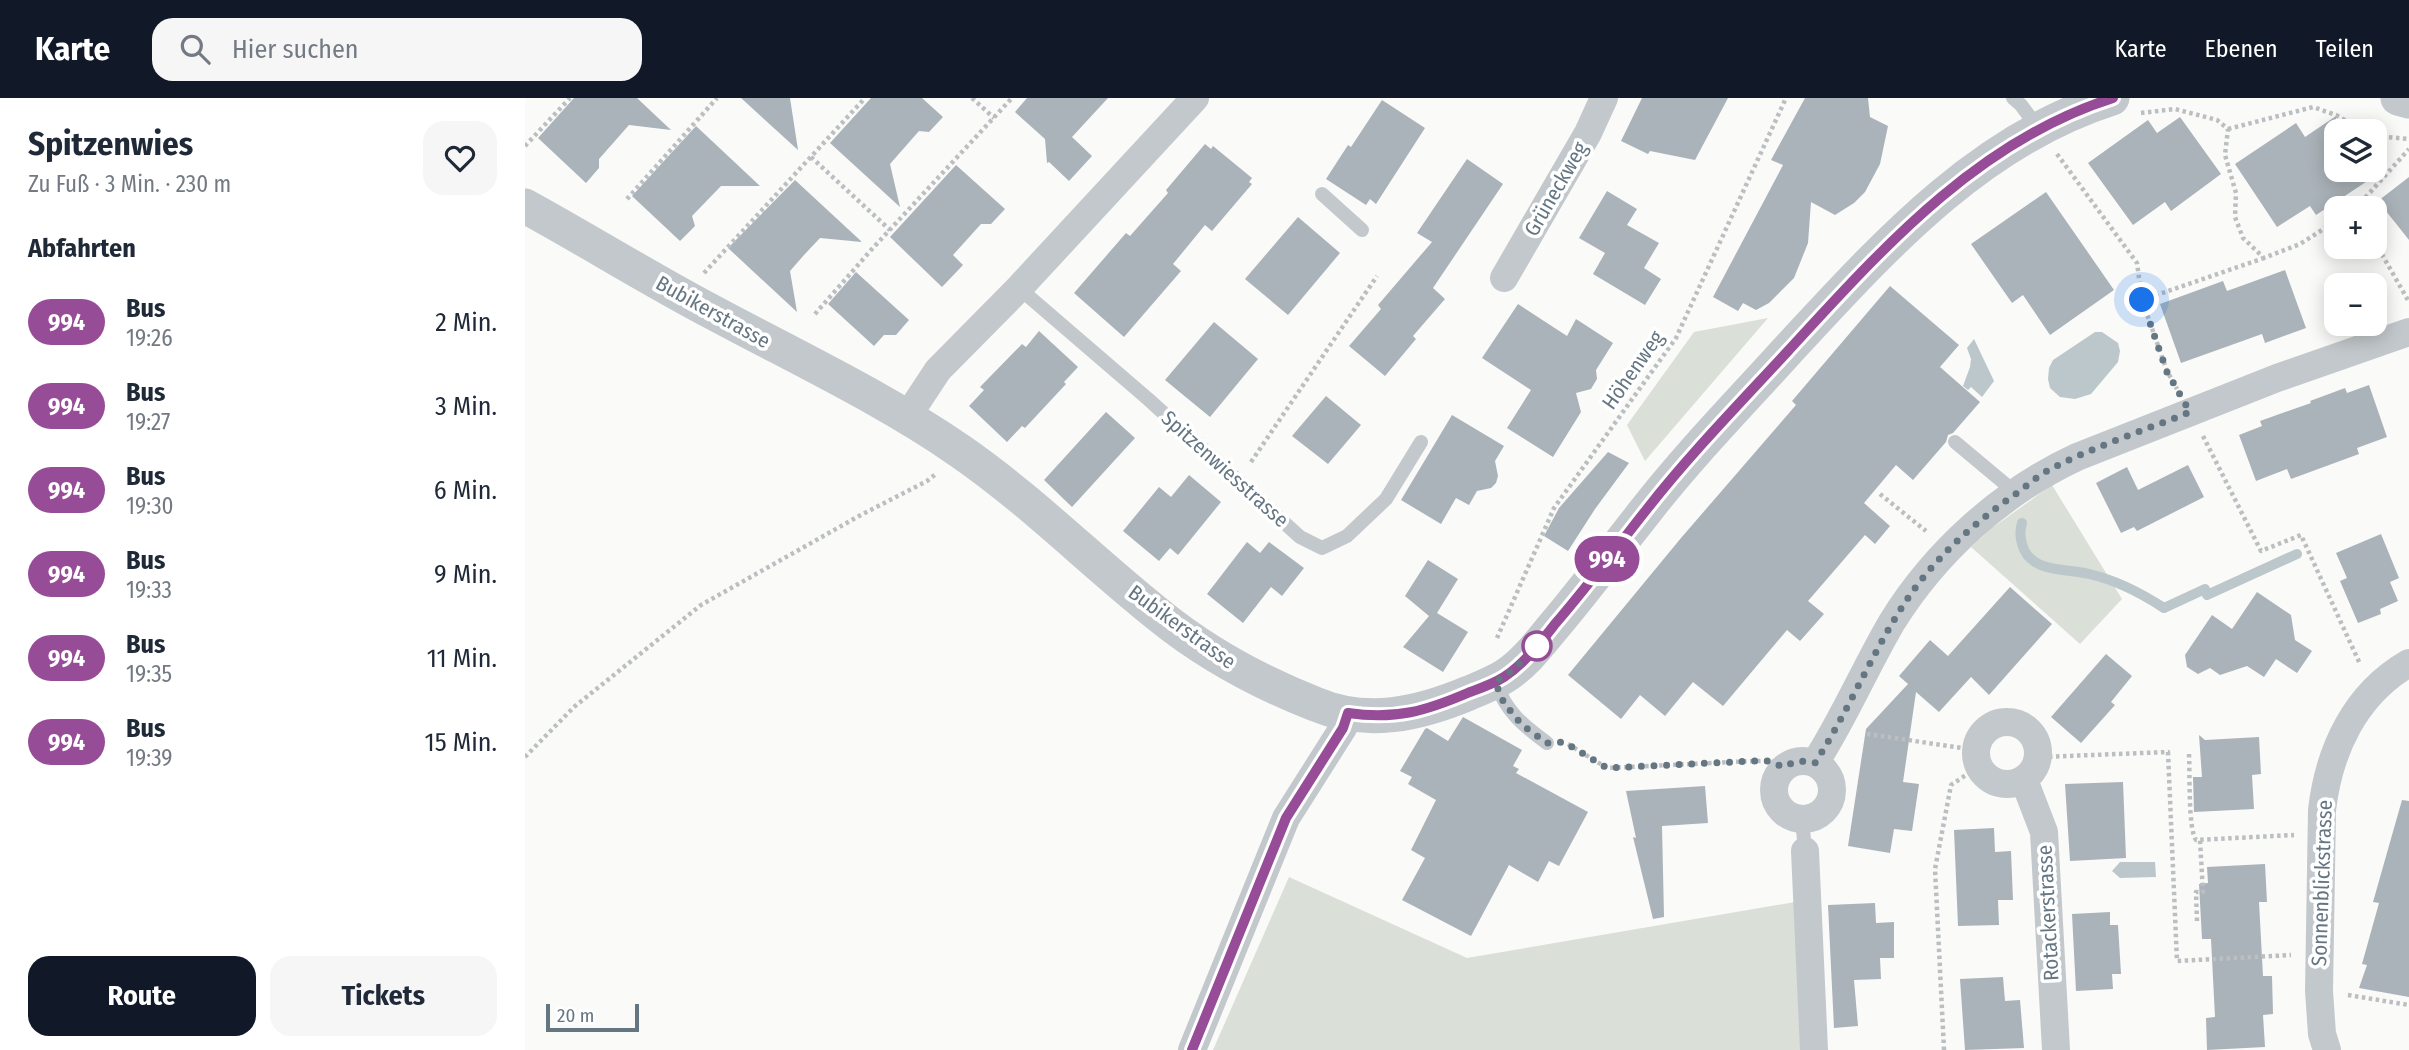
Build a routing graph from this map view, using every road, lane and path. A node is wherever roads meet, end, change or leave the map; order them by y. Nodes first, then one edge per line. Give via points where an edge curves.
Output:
1 (570, 98) edge
2 (717, 98) edge
3 (866, 98) edge
4 (972, 98) edge
5 (1012, 98) edge
6 (1195, 98) edge
7 (1604, 98) edge
8 (1786, 98) edge
9 (2013, 98) edge
10 (2398, 98) edge
11 (2409, 100) edge
12 (2121, 108) edge
13 (993, 118) junction
14 (2341, 119) edge
15 (2038, 128) junction
16 (2228, 129) junction
17 (2387, 137) edge
18 (2409, 139) edge
19 (525, 146) edge
20 (2409, 149) edge
21 (2072, 152) dead end
22 (811, 157) junction
23 (2060, 159) junction
24 (1322, 194) dead end
25 (2368, 196) edge
26 (627, 199) dead end
27 (525, 206) edge
28 (2324, 229) edge
29 (890, 230) junction
30 (1362, 230) dead end
31 (2265, 258) junction
32 (2385, 259) edge
33 (703, 274) dead end
34 (1377, 276) dead end
35 (1504, 278) dead end
36 (1019, 288) junction
37 (2142, 300) junction
38 (2409, 302) edge
39 (815, 314) dead end
40 (2409, 332) edge
41 (2190, 412) junction
42 (907, 417) junction
43 (1421, 442) dead end
44 (1955, 442) dead end
45 (962, 452) junction
46 (1238, 481) junction
47 (2016, 493) junction
48 (1880, 494) dead end
49 (1968, 529) junction
50 (1495, 642) dead end
51 (2409, 663) edge
52 (1495, 682) junction
53 (2372, 691) junction
54 (1348, 713) junction
55 (1547, 743) joint
56 (1822, 752) junction
57 (2189, 754) dead end
58 (525, 757) edge
59 (1977, 758) junction
60 (2050, 758) dead end
61 (1783, 767) junction
62 (2024, 780) junction
63 (1802, 818) junction
64 (2322, 834) junction
65 (2200, 840) junction
66 (1805, 851) joint
67 (2197, 921) dead end
68 (2296, 955) dead end
69 (2337, 994) dead end
70 (2409, 1005) edge
71 (1192, 1050) edge
72 (1814, 1050) edge
73 (1944, 1050) edge
74 (2056, 1050) edge
75 (2327, 1050) edge

1 - 19 path
2 - 26 path
3 - 22 path
4 - 13 path
5 - 13 path
6 - 36 street
7 - 35 street, Grüneckweg
8 - 50 path, Höhenweg via 1677,338 1554,508
9 - 15 lane
10 - 11 street
12 - 15 street, Bubikerstrasse
12 - 16 path via 2140,113 2175,109 2217,120
13 - 29 path
14 - 16 path via 2313,107
15 - 23 path
15 - 52 street, Bubikerstrasse via 1975,168 1876,256 1678,469 1533,651
16 - 31 path via 2225,155 2236,193 2235,218 2243,237
17 - 18 path
20 - 25 path
21 - 23 path
22 - 29 path
22 - 33 path
23 - 37 path via 2137,263
24 - 30 lane
27 - 42 street, Bubikerstrasse
28 - 31 path
29 - 39 path
31 - 37 path
32 - 38 path
34 - 46 path
36 - 42 street via 938,370
36 - 46 lane, Spitzenwiesstrasse
37 - 41 path via 2167,372
40 - 41 street
41 - 47 street via 2066,462
41 - 53 path via 2261,551 2301,535
42 - 45 street, Bubikerstrasse
43 - 46 lane, Spitzenwiesstrasse via 1387,499 1347,536 1322,548 1300,537
44 - 47 lane
45 - 54 street, Bubikerstrasse via 1203,648 1251,677 1321,707
45 - 58 path via 927,481 701,605 574,707
47 - 49 street
48 - 49 path via 1928,533 1946,511
49 - 56 street via 1905,602
51 - 53 street, Sonnenblickstrasse
52 - 54 street, Bubikerstrasse via 1441,705 1400,715
52 - 55 lane via 1504,703 1522,725
53 - 64 street, Sonnenblickstrasse via 2352,717 2331,764
54 - 71 street via 1286,818
55 - 61 path via 1564,742 1607,768 1753,761
56 - 59 path via 1871,733
56 - 61 street
56 - 63 street via 1832,786 1831,802 1821,813
57 - 65 path via 2193,836
59 - 62 street via 1990,780 2007,785
59 - 62 street via 1982,734 1994,724 2011,722 2026,729 2035,741 2038,757
59 - 73 path via 1951,785 1935,869
60 - 68 path via 2168,751 2177,961
61 - 63 street via 1775,780 1774,795 1780,809
62 - 74 street, Rotackerstrasse via 2044,832
63 - 66 lane
64 - 65 path
64 - 75 street, Sonnenblickstrasse via 2319,991
65 - 67 path via 2203,892 2196,892
66 - 72 street
69 - 70 path

